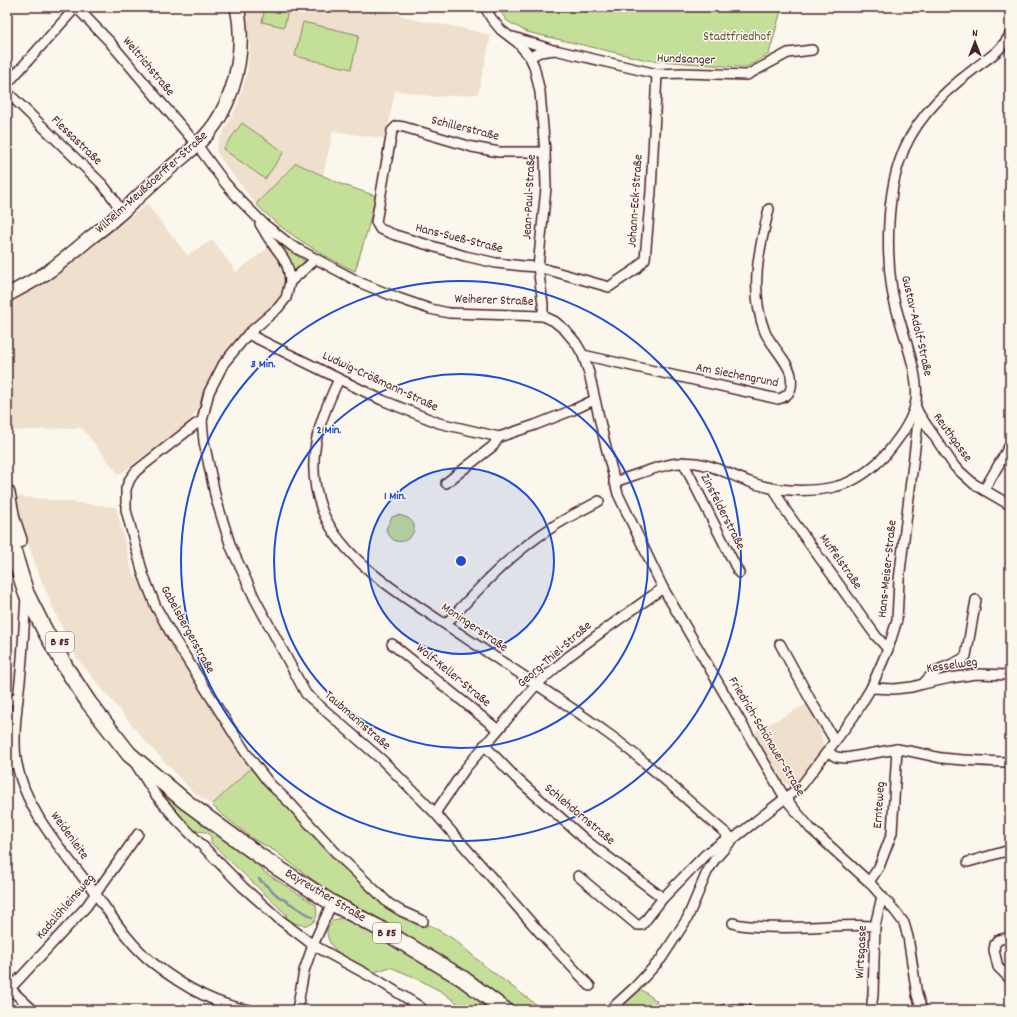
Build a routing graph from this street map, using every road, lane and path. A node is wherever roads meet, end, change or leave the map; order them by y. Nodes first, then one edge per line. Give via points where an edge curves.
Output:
1 (76, 7) edge
2 (237, 7) edge
3 (485, 7) edge
4 (506, 34) junction
5 (1010, 35) edge
6 (555, 50) junction
7 (812, 50) dead end
8 (530, 57) junction
9 (657, 74) junction
10 (7, 84) edge
11 (7, 92) edge
12 (197, 145) junction
13 (545, 152) junction
14 (769, 209) dead end
15 (122, 213) junction
16 (256, 216) junction
17 (377, 225) joint
18 (316, 259) junction
19 (538, 267) junction
20 (290, 282) junction
21 (7, 295) edge
22 (543, 316) junction
23 (248, 334) junction
24 (583, 355) junction
25 (339, 379) junction
26 (594, 400) junction
27 (916, 404) junction
28 (919, 414) junction
29 (202, 421) junction
30 (498, 437) junction
31 (1010, 445) edge
32 (683, 462) junction
33 (614, 482) junction
34 (446, 483) dead end
35 (774, 489) junction
36 (984, 490) junction
37 (7, 493) edge
38 (599, 501) dead end
39 (1010, 505) edge
40 (7, 530) edge
41 (739, 573) dead end
42 (663, 588) junction
43 (26, 593) junction
44 (976, 600) dead end
45 (446, 624) junction
46 (392, 644) dead end
47 (780, 644) dead end
48 (888, 649) junction
49 (1010, 675) edge
50 (536, 684) junction
51 (923, 684) junction
52 (871, 688) junction
53 (7, 698) edge
54 (18, 700) junction
55 (497, 729) junction
56 (835, 741) junction
57 (484, 745) junction
58 (897, 749) junction
59 (828, 752) junction
60 (129, 754) junction
61 (16, 759) junction
62 (1010, 762) edge
63 (7, 766) edge
64 (151, 772) junction
65 (785, 798) junction
66 (435, 813) junction
67 (138, 834) dead end
68 (733, 839) junction
69 (1010, 850) edge
70 (968, 862) dead end
71 (578, 876) dead end
72 (869, 882) junction
73 (96, 894) junction
74 (882, 896) junction
75 (664, 898) junction
76 (332, 902) junction
77 (423, 921) dead end
78 (733, 922) dead end
79 (875, 926) junction
80 (1010, 937) edge
81 (313, 945) junction
82 (1010, 979) edge
83 (590, 986) dead end
84 (8, 989) edge
85 (33, 1010) edge
86 (250, 1010) edge
87 (297, 1010) edge
88 (423, 1010) edge
89 (505, 1010) edge
90 (610, 1010) edge
91 (724, 1010) edge
92 (747, 1010) edge
93 (871, 1010) edge
94 (922, 1010) edge

1 - 10 street
1 - 12 street, Weltrichstraße via 109,40
2 - 12 street, Wilhelm-Meußdoerffer-Straße via 240,50 236,75 220,117
3 - 4 street via 491,18
4 - 6 street, Hundsanger
4 - 8 street
5 - 27 street, Gustav-Adolf-Straße via 997,53 959,81 923,118 907,144 896,171 892,187 889,241 892,290 913,369
6 - 8 street, Hundsanger via 540,52
6 - 9 street, Hundsanger
7 - 9 street, Hundsanger via 788,53 747,75
8 - 13 street, Jean-Paul-Straße via 540,92
9 - 19 street, Johann-Eck-Straße via 645,259 636,269 609,287
11 - 15 street, Flessastraße via 102,184
12 - 15 street, Wilhelm-Meußdoerffer-Straße via 163,173
12 - 16 street, Weiherer Straße via 225,183
13 - 17 street, Schillerstraße via 499,152 397,126 392,130 390,137
13 - 19 street, Jean-Paul-Straße via 546,188
14 - 24 street, Am Siechengrund via 756,271 757,295 766,332 791,374 792,383 786,397 778,399
15 - 21 street, Wilhelm-Meußdoerffer-Straße via 51,270
16 - 18 street, Weiherer Straße via 292,246
16 - 20 street via 287,263
17 - 19 street, Hans-Sueß-Straße via 380,229 395,235 465,256 496,263
18 - 20 street
18 - 22 street, Weiherer Straße via 361,283 430,310
19 - 22 street, Jean-Paul-Straße
20 - 23 street via 286,298 278,308
22 - 24 street, Weiherer Straße via 565,330
23 - 25 street, Ludwig-Crößmann-Straße
23 - 29 street via 215,377
24 - 26 street, Weiherer Straße
25 - 30 street, Ludwig-Crößmann-Straße via 439,424
25 - 45 street, Moningerstraße via 325,408 315,442 315,485 322,510 332,530 350,553 388,585
26 - 30 street via 535,425
26 - 33 street, Weiherer Straße
27 - 28 street, Hans-Meiser-Straße
27 - 35 street via 898,440 881,460 852,481 820,489
28 - 36 street, Reuthgasse via 955,467
28 - 48 street, Hans-Meiser-Straße via 899,580 897,620
29 - 66 street, Taubmannstraße via 216,499 231,547 255,599 306,694 382,760
29 - 77 street, Gabelsbergerstraße via 136,471 126,489 126,510 134,542 156,607 246,753 269,783 388,903
30 - 34 street via 493,446
31 - 36 street
32 - 33 street
32 - 35 street via 707,464
32 - 41 street, Zinsfelderstraße
33 - 42 street, Weiherer Straße
35 - 48 street, Muffelstraße via 786,511
36 - 39 street, Reuthgasse
37 - 64 main road, Bayreuther Straße / B 85 via 29,575 74,668
38 - 45 street via 551,528 500,566
40 - 43 main road, Bayreuther Straße / B 85
42 - 50 street, Georg-Thiel-Straße via 600,632
42 - 65 street, Friedrich-Schönauer-Straße
43 - 54 street, Weidenleite
43 - 60 main road, Bayreuther Straße / B 85 via 66,668 89,703
44 - 51 street, Kesselweg via 966,656 961,661 932,674
45 - 50 street, Moningerstraße
46 - 55 street, Wolf-Keller-Straße
47 - 56 street
48 - 52 street, Hans-Meiser-Straße
49 - 51 street, Kesselweg via 976,674
50 - 55 street, Georg-Thiel-Straße
50 - 68 street, Moningerstraße via 608,733 656,771
51 - 52 street, Kesselweg via 894,689
52 - 56 street, Hans-Meiser-Straße
53 - 54 street
54 - 61 street, Weidenleite
55 - 57 street, Georg-Thiel-Straße
56 - 59 street, Hans-Meiser-Straße
57 - 66 street, Georg-Thiel-Straße
57 - 75 street, Schlehdornstraße via 516,778 588,842
58 - 59 street via 846,758 836,757
58 - 62 street via 942,758
58 - 72 street, Ernteweg via 892,833 879,867
59 - 65 street, Hans-Meiser-Straße via 802,785
60 - 64 main road, Bayreuther Straße / B 85
60 - 81 street, Bayreuther Straße via 155,794 178,821 243,887
61 - 63 street
61 - 73 street, Weidenleite via 29,800 47,829
64 - 76 main road, Bayreuther Straße / B 85 via 186,802 261,857
65 - 68 street, Hans-Meiser-Straße
65 - 72 street, Friedrich-Schönauer-Straße via 810,828
66 - 83 street, Taubmannstraße
67 - 73 street, Kadalöhleinsweg
68 - 75 street via 725,840 706,854
68 - 90 street via 707,872 687,919 661,959
69 - 70 street
71 - 75 street via 636,925 642,925
72 - 74 street, Friedrich-Schönauer-Straße
73 - 84 street, Kadalöhleinsweg
73 - 86 street, Weidenleite via 128,939 152,962 178,981 212,1000
74 - 79 street, Wirtsgasse
74 - 94 street, Friedrich-Schönauer-Straße via 904,923
76 - 81 street
76 - 89 main road, Bayreuther Straße / B 85 via 462,978
78 - 79 street via 740,925 775,927
79 - 93 street, Wirtsgasse
80 - 82 street via 998,940 994,950 998,967
81 - 87 street via 304,971
81 - 88 street, Bayreuther Straße via 379,981
84 - 85 street
91 - 92 street

